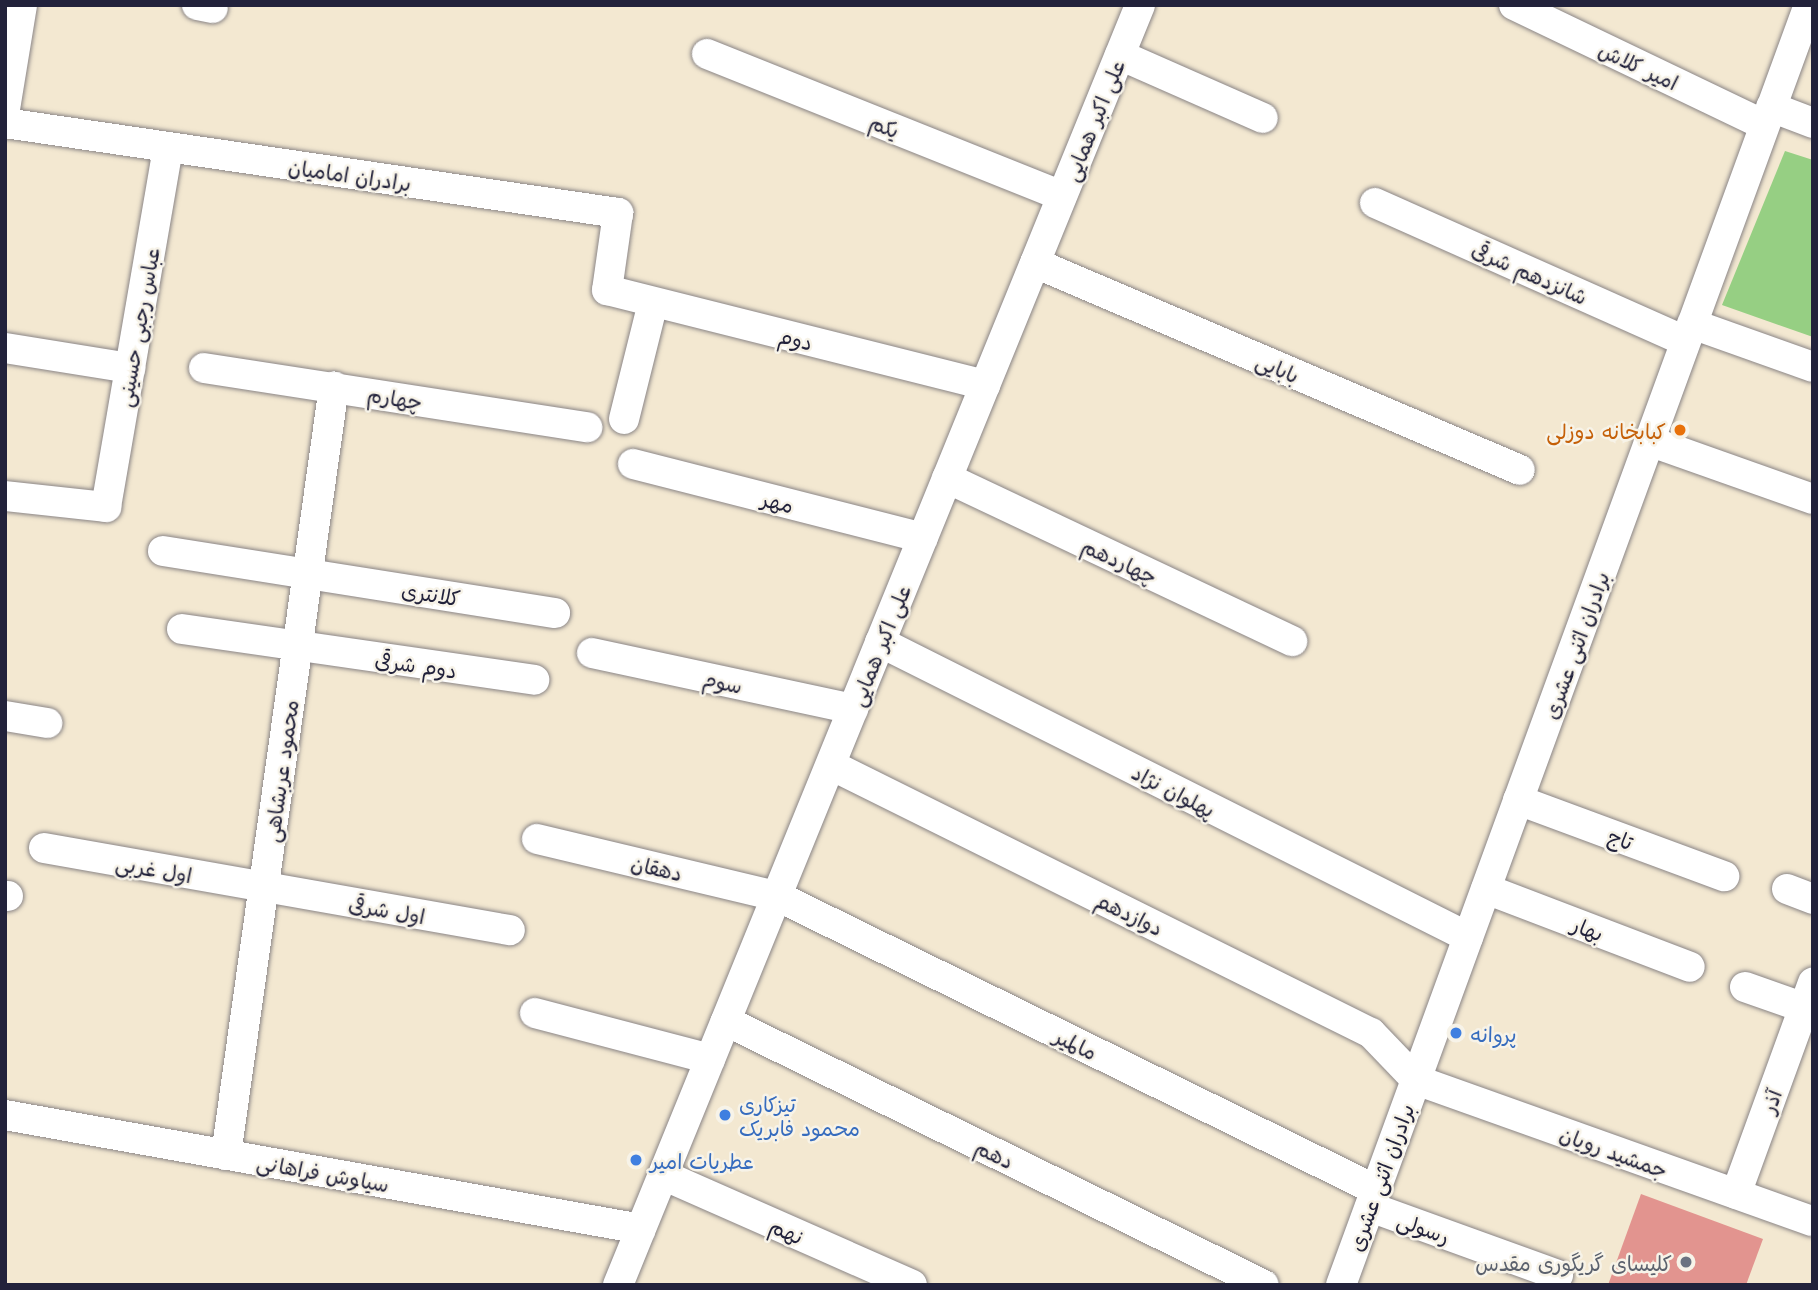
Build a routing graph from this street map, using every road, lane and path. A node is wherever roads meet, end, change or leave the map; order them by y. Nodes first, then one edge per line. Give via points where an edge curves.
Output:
1 (22, 5) edge
2 (1140, 5) edge
3 (1514, 5) edge
4 (1809, 5) edge
5 (707, 54) dead end
6 (1120, 55) junction
7 (5, 109) edge
8 (1768, 116) junction
9 (1263, 118) dead end
10 (1813, 122) edge
11 (5, 123) edge
12 (168, 147) junction
13 (1062, 196) junction
14 (1375, 202) dead end
15 (1035, 263) junction
16 (607, 290) joint
17 (653, 303) junction
18 (1688, 333) junction
19 (5, 348) edge
20 (1813, 367) edge
21 (130, 368) junction
22 (204, 368) dead end
23 (985, 385) junction
24 (334, 387) junction
25 (624, 419) dead end
26 (587, 427) dead end
27 (1649, 441) junction
28 (633, 464) dead end
29 (1520, 470) dead end
30 (947, 478) junction
31 (5, 496) edge
32 (1813, 499) edge
33 (923, 538) junction
34 (163, 551) dead end
35 (307, 573) junction
36 (555, 613) dead end
37 (182, 629) dead end
38 (1292, 641) dead end
39 (880, 642) junction
40 (297, 648) junction
41 (592, 653) dead end
42 (534, 680) dead end
43 (853, 709) junction
44 (5, 716) edge
45 (47, 723) dead end
46 (831, 765) junction
47 (1518, 800) junction
48 (537, 839) dead end
49 (44, 848) dead end
50 (1724, 876) dead end
51 (263, 888) junction
52 (1486, 889) junction
53 (777, 896) junction
54 (510, 930) dead end
55 (1468, 937) junction
56 (1690, 967) dead end
57 (1745, 987) dead end
58 (1810, 1001) edge
59 (535, 1013) dead end
60 (726, 1021) junction
61 (710, 1059) junction
62 (1416, 1080) junction
63 (5, 1115) edge
64 (226, 1155) junction
65 (663, 1175) junction
66 (1735, 1194) junction
67 (1373, 1198) junction
68 (1813, 1222) edge
69 (641, 1229) junction
70 (1558, 1275) dead end
71 (618, 1285) edge
72 (912, 1285) edge
73 (1264, 1285) edge
74 (1341, 1285) edge

1 - 7 street
2 - 6 street, علی اکبر همایی
3 - 8 street, امیر کلاش
4 - 8 street, برادران اثنی عشری
5 - 13 street, یکم
6 - 9 street
6 - 13 street, علی اکبر همایی
8 - 10 street, امیر کلاش
8 - 18 street, برادران اثنی عشری
11 - 12 street, برادران امامیان
12 - 16 street, برادران امامیان via 618,214
12 - 21 street, عباس رجبی حسینی
13 - 15 street, علی اکبر همایی
14 - 18 street, شانزدهم شرقی
15 - 23 street, علی اکبر همایی
15 - 29 street, بابایی
16 - 17 street, دوم
17 - 23 street, دوم
17 - 25 street
18 - 20 street, شانزدهم شرقی
18 - 27 street, برادران اثنی عشری
19 - 21 street
21 - 31 street, عباس رجبی حسینی via 106,507
22 - 24 street, چهارم
23 - 30 street, علی اکبر همایی
24 - 26 street, چهارم
24 - 35 street, محمود عربشاهی
27 - 32 street
27 - 47 street, برادران اثنی عشری
28 - 33 street, مهر
30 - 33 street, علی اکبر همایی
30 - 38 street, چهاردهم
33 - 39 street, علی اکبر همایی
34 - 35 street, کلانتری
35 - 36 street, کلانتری
35 - 40 street, محمود عربشاهی
37 - 40 street, دوم شرقی
39 - 43 street, علی اکبر همایی
39 - 55 street, پهلوان نژاد
40 - 42 street, دوم شرقی
40 - 51 street, محمود عربشاهی
41 - 43 street, سوم
43 - 46 street, علی اکبر همایی
44 - 45 street
46 - 53 street, علی اکبر همایی
46 - 62 street, دوازدهم via 1357,1026 1388,1046
47 - 50 street, تاج
47 - 52 street, برادران اثنی عشری
48 - 53 street, دهقان
49 - 51 street, اول غربی
51 - 54 street, اول شرقی
51 - 64 street, محمود عربشاهی
52 - 55 street, برادران اثنی عشری
52 - 56 street, بهار
53 - 60 street, علی اکبر همایی
53 - 67 street, مالمیر
55 - 62 street, برادران اثنی عشری
57 - 58 street, آذر
58 - 66 street, آذر
59 - 61 street
60 - 61 street, علی اکبر همایی
60 - 73 street, دهم
61 - 65 street, علی اکبر همایی
62 - 66 street, جمشید رویان
62 - 67 street, برادران اثنی عشری
63 - 64 street, سیاوش فراهانی
64 - 69 street, سیاوش فراهانی
65 - 69 street, علی اکبر همایی
65 - 72 street, نهم
66 - 68 street, جمشید رویان
67 - 70 street, رسولی
67 - 74 street, برادران اثنی عشری
69 - 71 street, علی اکبر همایی

